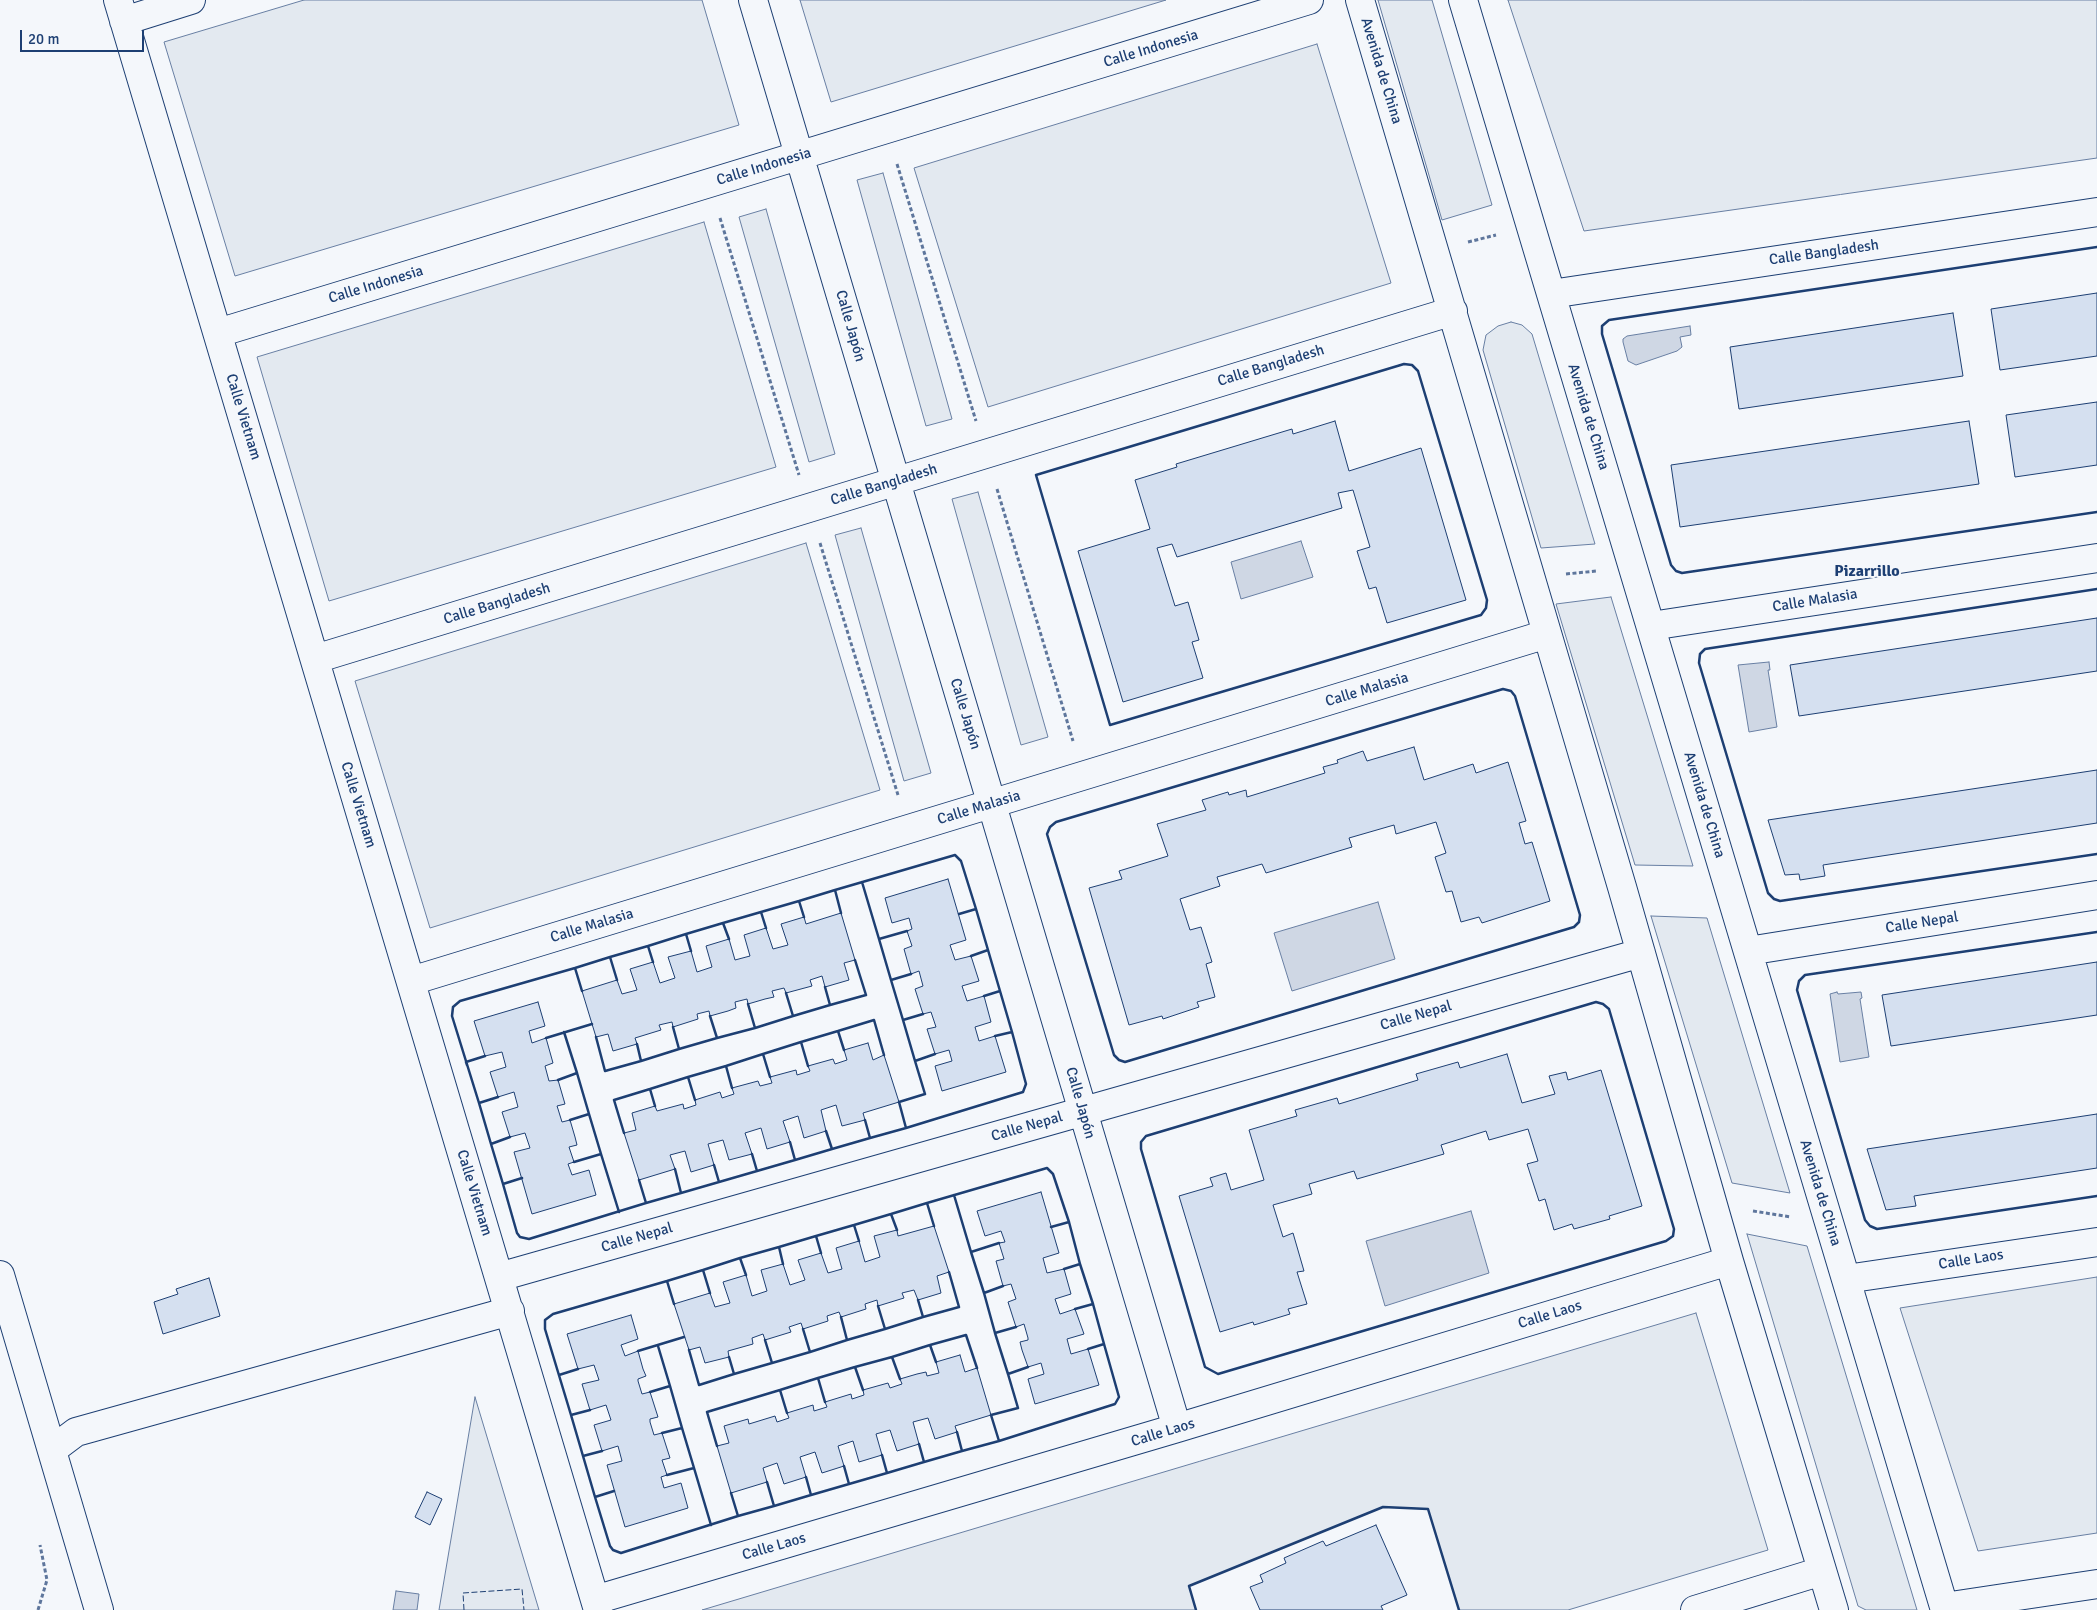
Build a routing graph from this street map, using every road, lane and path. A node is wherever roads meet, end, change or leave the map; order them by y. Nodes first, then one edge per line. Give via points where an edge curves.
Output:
1 (191, 0) edge
2 (753, 0) edge
3 (1309, 0) edge
4 (1360, 0) edge
5 (1463, 0) edge
6 (121, 10) edge
7 (800, 156) junction
8 (2097, 212) edge
9 (1531, 226) junction
10 (1435, 251) junction
11 (1551, 294) junction
12 (1453, 311) junction
13 (218, 333) junction
14 (896, 482) junction
15 (2097, 558) edge
16 (1633, 567) junction
17 (1530, 578) junction
18 (1651, 626) junction
19 (1547, 634) junction
20 (315, 659) junction
21 (992, 804) junction
22 (2097, 895) edge
23 (1748, 951) junction
24 (1641, 953) junction
25 (411, 981) junction
26 (1083, 1111) junction
27 (1713, 1205) junction
28 (1829, 1222) junction
29 (2097, 1242) edge
30 (1729, 1261) junction
31 (0, 1275) edge
32 (499, 1277) junction
33 (1846, 1279) junction
34 (510, 1311) junction
35 (1177, 1428) junction
36 (52, 1450) junction
37 (1822, 1571) junction
38 (2097, 1584) edge
39 (597, 1605) edge
40 (1945, 1609) edge
41 (99, 1610) edge
42 (1695, 1610) edge
43 (1834, 1610) edge

1 - 6 street
2 - 7 street, Calle Japón
3 - 7 street, Calle Indonesia
4 - 10 street, Avenida de China
5 - 9 street, Avenida de China
6 - 13 street, Calle Vietnam
7 - 13 street, Calle Indonesia
7 - 14 street, Calle Japón
8 - 11 street, Calle Bangladesh
9 - 10 path
9 - 11 street, Avenida de China
10 - 12 street, Avenida de China
11 - 16 street, Avenida de China
12 - 14 street, Calle Bangladesh
12 - 17 street, Avenida de China
13 - 20 street, Calle Vietnam
14 - 20 street, Calle Bangladesh
14 - 21 street, Calle Japón
15 - 18 street, Calle Malasia
16 - 17 path
16 - 18 street, Avenida de China
17 - 19 street, Avenida de China
18 - 23 street, Avenida de China
19 - 21 street, Calle Malasia
19 - 24 street, Avenida de China
20 - 25 street, Calle Vietnam
21 - 25 street, Calle Malasia
21 - 26 street, Calle Japón
22 - 23 street, Calle Nepal
23 - 28 street, Avenida de China
24 - 26 street, Calle Nepal
24 - 27 street, Avenida de China
25 - 32 street, Calle Vietnam
26 - 32 street, Calle Nepal
26 - 35 street, Calle Japón
27 - 28 path
27 - 30 street, Avenida de China
28 - 33 street, Avenida de China
29 - 33 street, Calle Laos
30 - 35 street, Calle Laos
30 - 37 street, Avenida de China
31 - 36 street
32 - 34 street, Calle Vietnam
33 - 40 street, Avenida de China
34 - 36 street via 76,1432
34 - 39 street, Calle Vietnam
35 - 39 street, Calle Laos
36 - 41 street
37 - 42 street
37 - 43 street, Avenida de China
38 - 40 street

